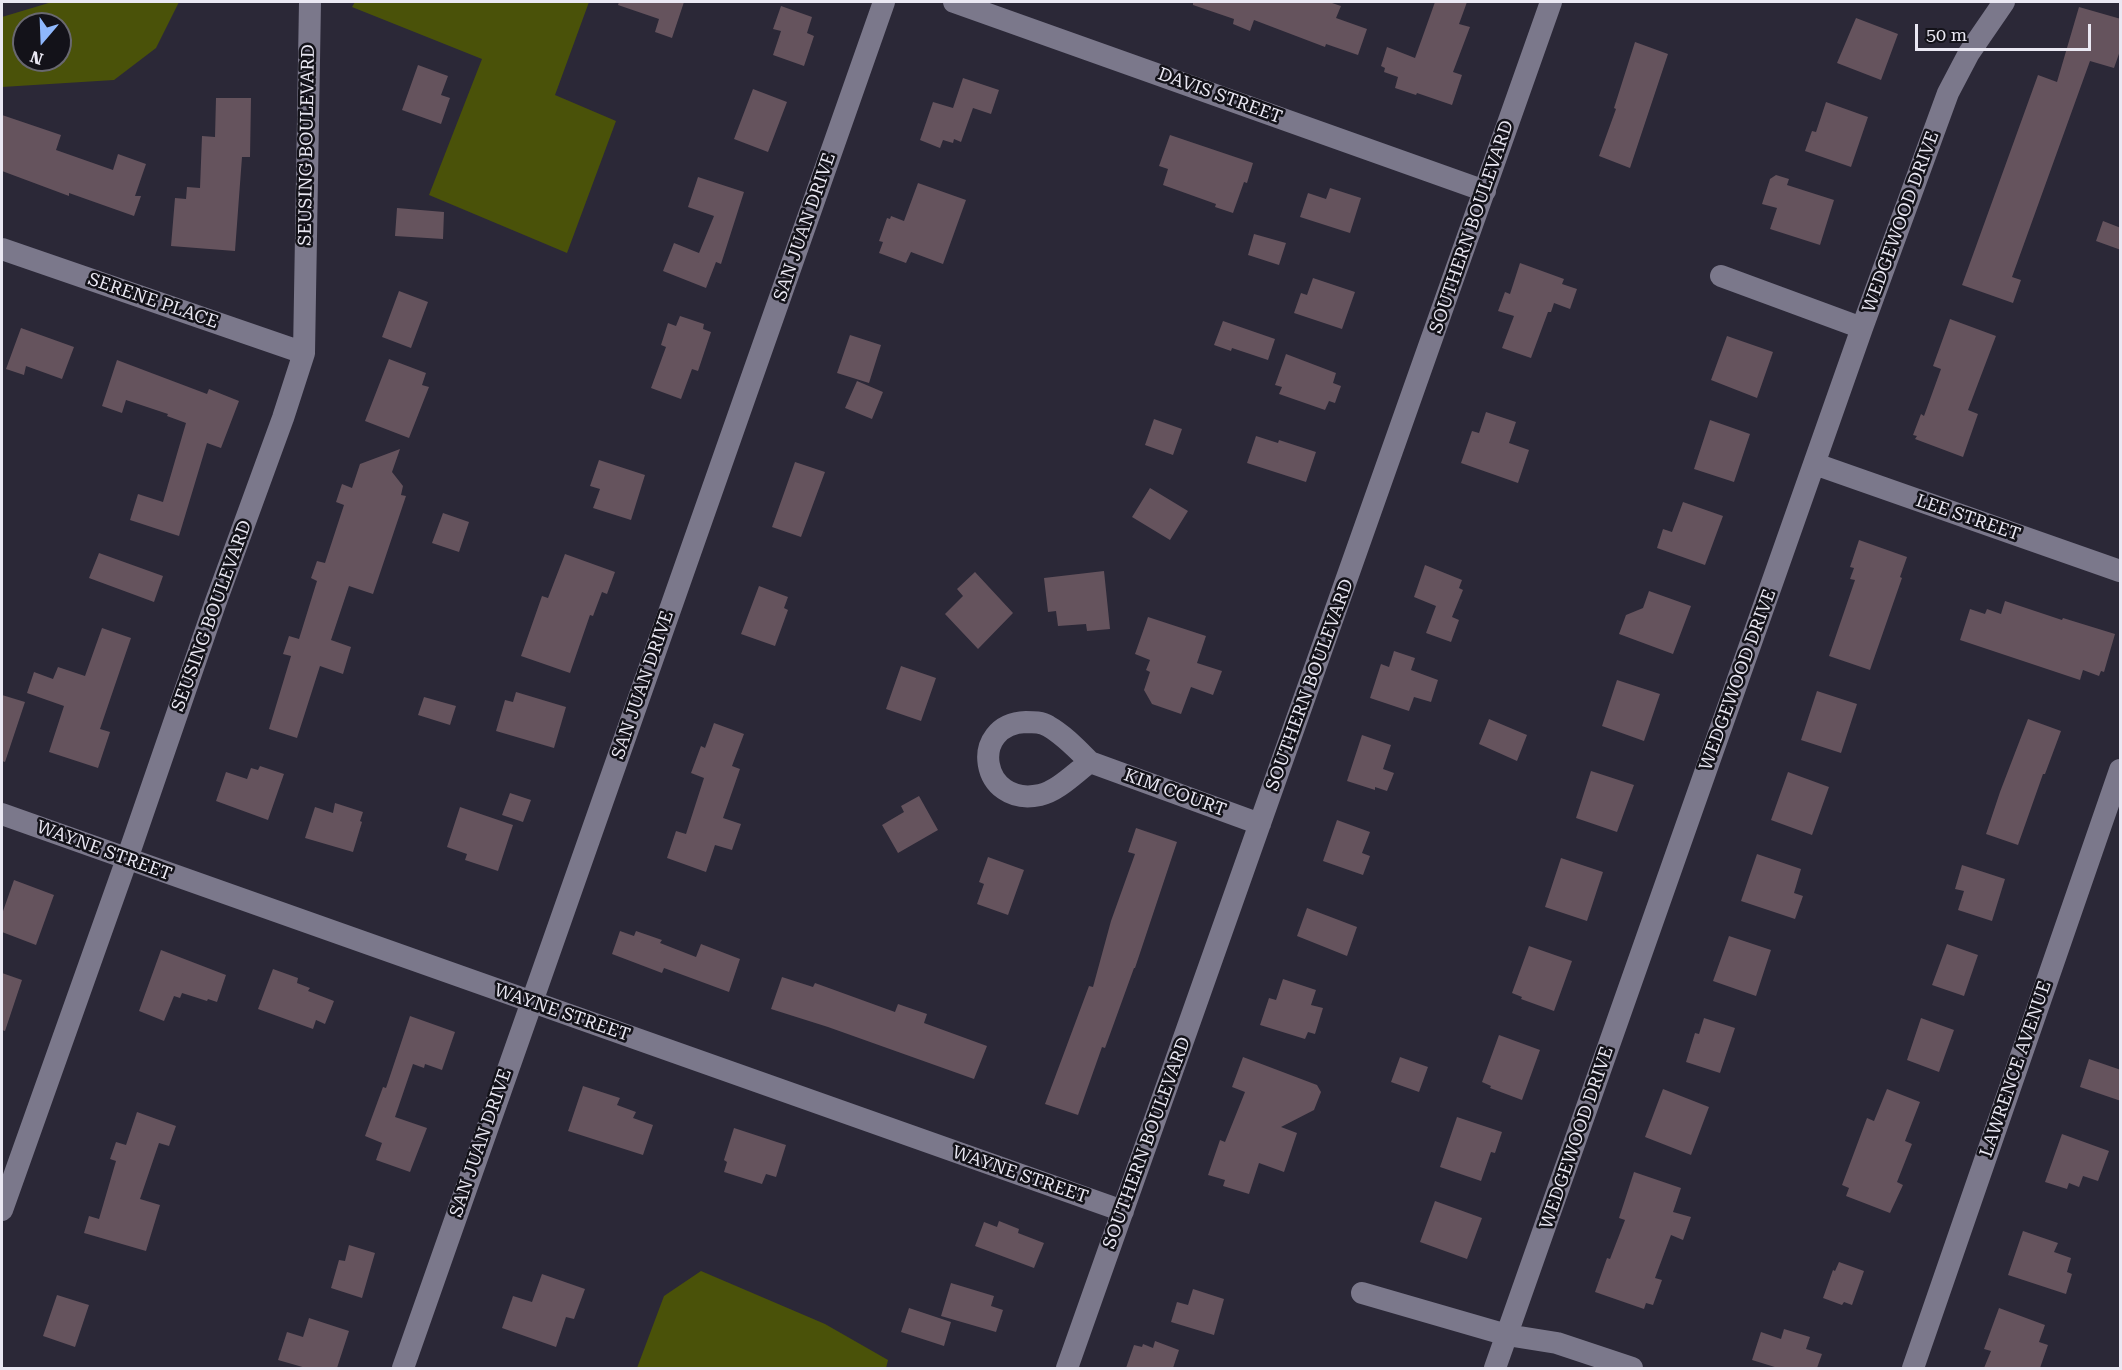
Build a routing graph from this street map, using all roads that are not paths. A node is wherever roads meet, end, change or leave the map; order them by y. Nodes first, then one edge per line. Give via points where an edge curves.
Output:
1 (310, 2) edge
2 (884, 2) edge
3 (954, 2) edge
4 (1551, 2) edge
5 (2004, 2) edge
6 (1485, 190) junction
7 (2, 249) edge
8 (1721, 276) dead end
9 (1862, 328) junction
10 (304, 353) junction
11 (1815, 464) junction
12 (2121, 572) edge
13 (1090, 762) dead end
14 (2121, 770) edge
15 (2, 814) edge
16 (1260, 824) junction
17 (127, 859) junction
18 (531, 1002) junction
19 (2, 1210) edge
20 (1123, 1211) junction
21 (1362, 1293) dead end
22 (1507, 1335) junction
23 (403, 1368) edge
24 (1067, 1368) edge
25 (1496, 1368) edge
26 (1632, 1368) edge
27 (1913, 1368) edge

1 - 10 street, SEUSING BOULEVARD
2 - 18 street, SAN JUAN DRIVE
3 - 6 street, DAVIS STREET
4 - 6 street, SOUTHERN BOULEVARD
5 - 9 street, WEDGEWOOD DRIVE via 1969,53 1948,93
6 - 16 street, SOUTHERN BOULEVARD
7 - 10 street, SERENE PLACE
8 - 9 street
9 - 11 street, WEDGEWOOD DRIVE
10 - 17 street, SEUSING BOULEVARD
11 - 12 street, LEE STREET
11 - 22 street, WEDGEWOOD DRIVE
13 - 16 street, KIM COURT
14 - 27 street, LAWRENCE AVENUE
15 - 17 street, WAYNE STREET
16 - 20 street, SOUTHERN BOULEVARD
17 - 18 street, WAYNE STREET
17 - 19 street, SEUSING BOULEVARD
18 - 20 street, WAYNE STREET
18 - 23 street, SAN JUAN DRIVE
20 - 24 street, SOUTHERN BOULEVARD
21 - 22 street
22 - 25 street, WEDGEWOOD DRIVE
22 - 26 street via 1557,1342

